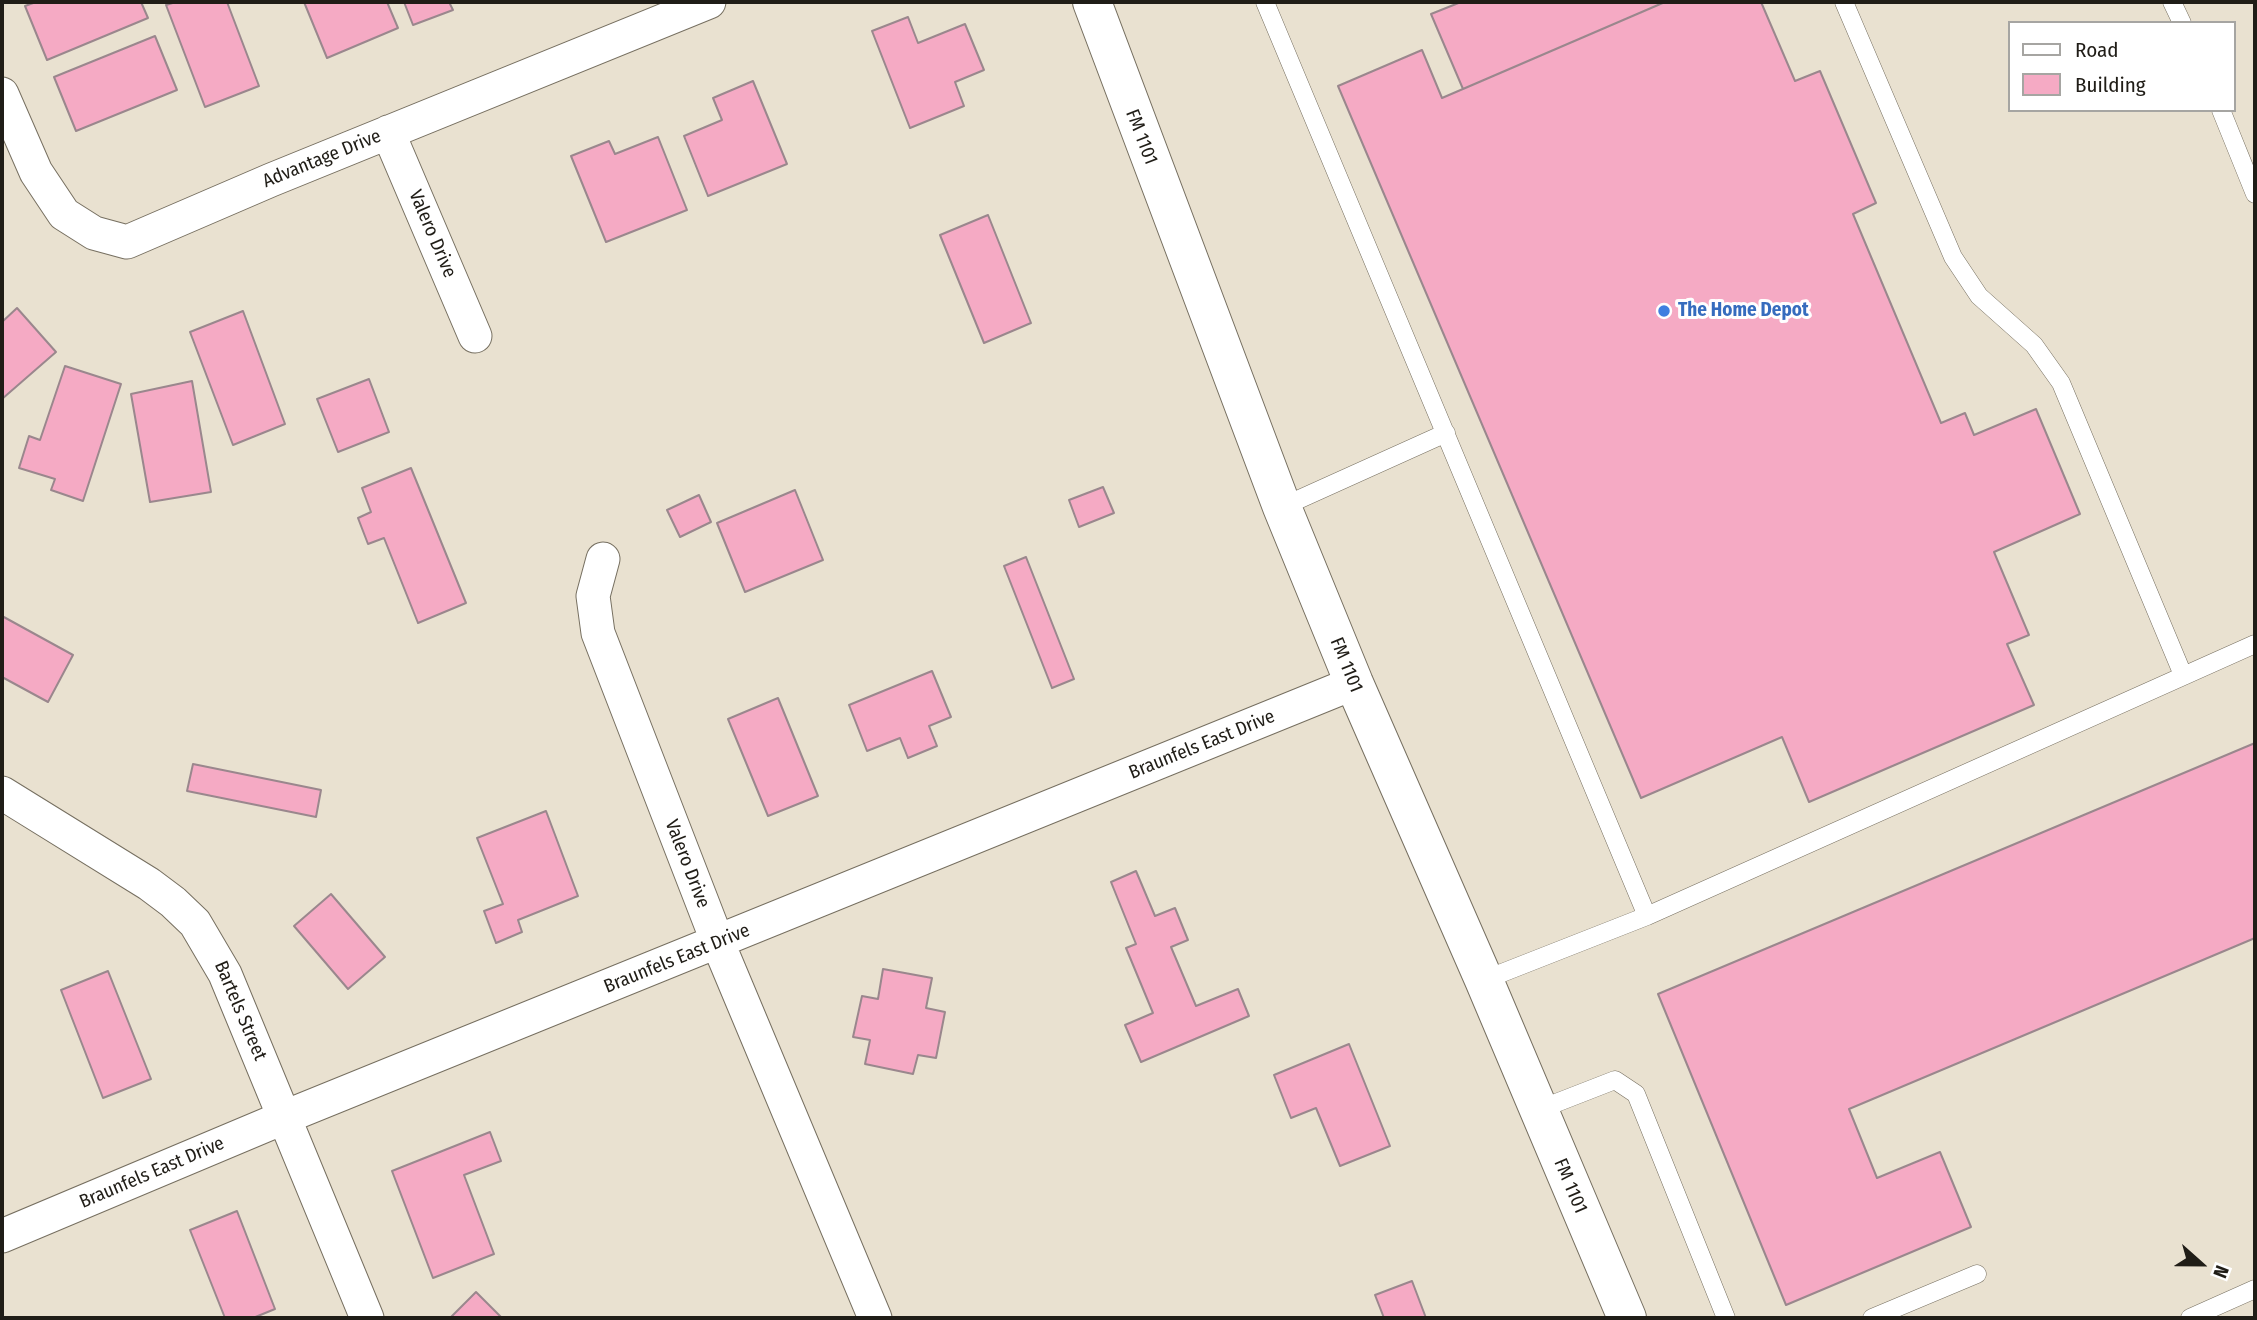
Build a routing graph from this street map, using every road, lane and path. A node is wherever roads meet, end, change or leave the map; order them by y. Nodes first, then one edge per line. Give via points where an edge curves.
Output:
1 (709, 2) edge
2 (1092, 2) edge
3 (1265, 2) edge
4 (1844, 2) edge
5 (2172, 2) edge
6 (2181, 21) edge
7 (2, 94) edge
8 (2222, 112) edge
9 (388, 132) junction
10 (2255, 194) edge
11 (475, 336) dead end
12 (1446, 433) junction
13 (1282, 507) junction
14 (603, 559) dead end
15 (2255, 644) edge
16 (2183, 675) junction
17 (1354, 684) junction
18 (2, 793) edge
19 (1647, 916) junction
20 (718, 943) junction
21 (1484, 979) junction
22 (1538, 1111) junction
23 (285, 1117) junction
24 (2, 1236) edge
25 (1977, 1274) dead end
26 (2255, 1289) edge
27 (367, 1318) edge
28 (875, 1318) edge
29 (1627, 1318) edge
30 (1726, 1318) edge
31 (1872, 1318) edge
32 (2190, 1318) edge

1 - 9 street, Advantage Drive
2 - 13 main road, FM 1101 / FM 1101
3 - 12 lane
4 - 16 lane via 1953,257 1979,296 2035,345 2061,383
5 - 6 lane
7 - 9 street, Advantage Drive via 36,172 64,215 94,233 127,242
8 - 10 lane
9 - 11 street, Valero Drive
12 - 13 lane
12 - 19 lane
13 - 17 main road, FM 1101 / FM 1101
14 - 20 street, Valero Drive via 593,596 598,633
15 - 16 lane
16 - 19 lane
17 - 20 street, Braunfels East Drive
17 - 21 main road, FM 1101 / FM 1101
18 - 23 street, Bartels Street via 149,884 195,923 225,974
19 - 21 lane
20 - 23 street, Braunfels East Drive
20 - 28 street, Valero Drive
21 - 22 main road, FM 1101 / FM 1101
22 - 29 main road, FM 1101 / FM 1101
22 - 30 lane via 1615,1080 1636,1094
23 - 24 street, Braunfels East Drive
23 - 27 street, Bartels Street
25 - 31 lane
26 - 32 lane

